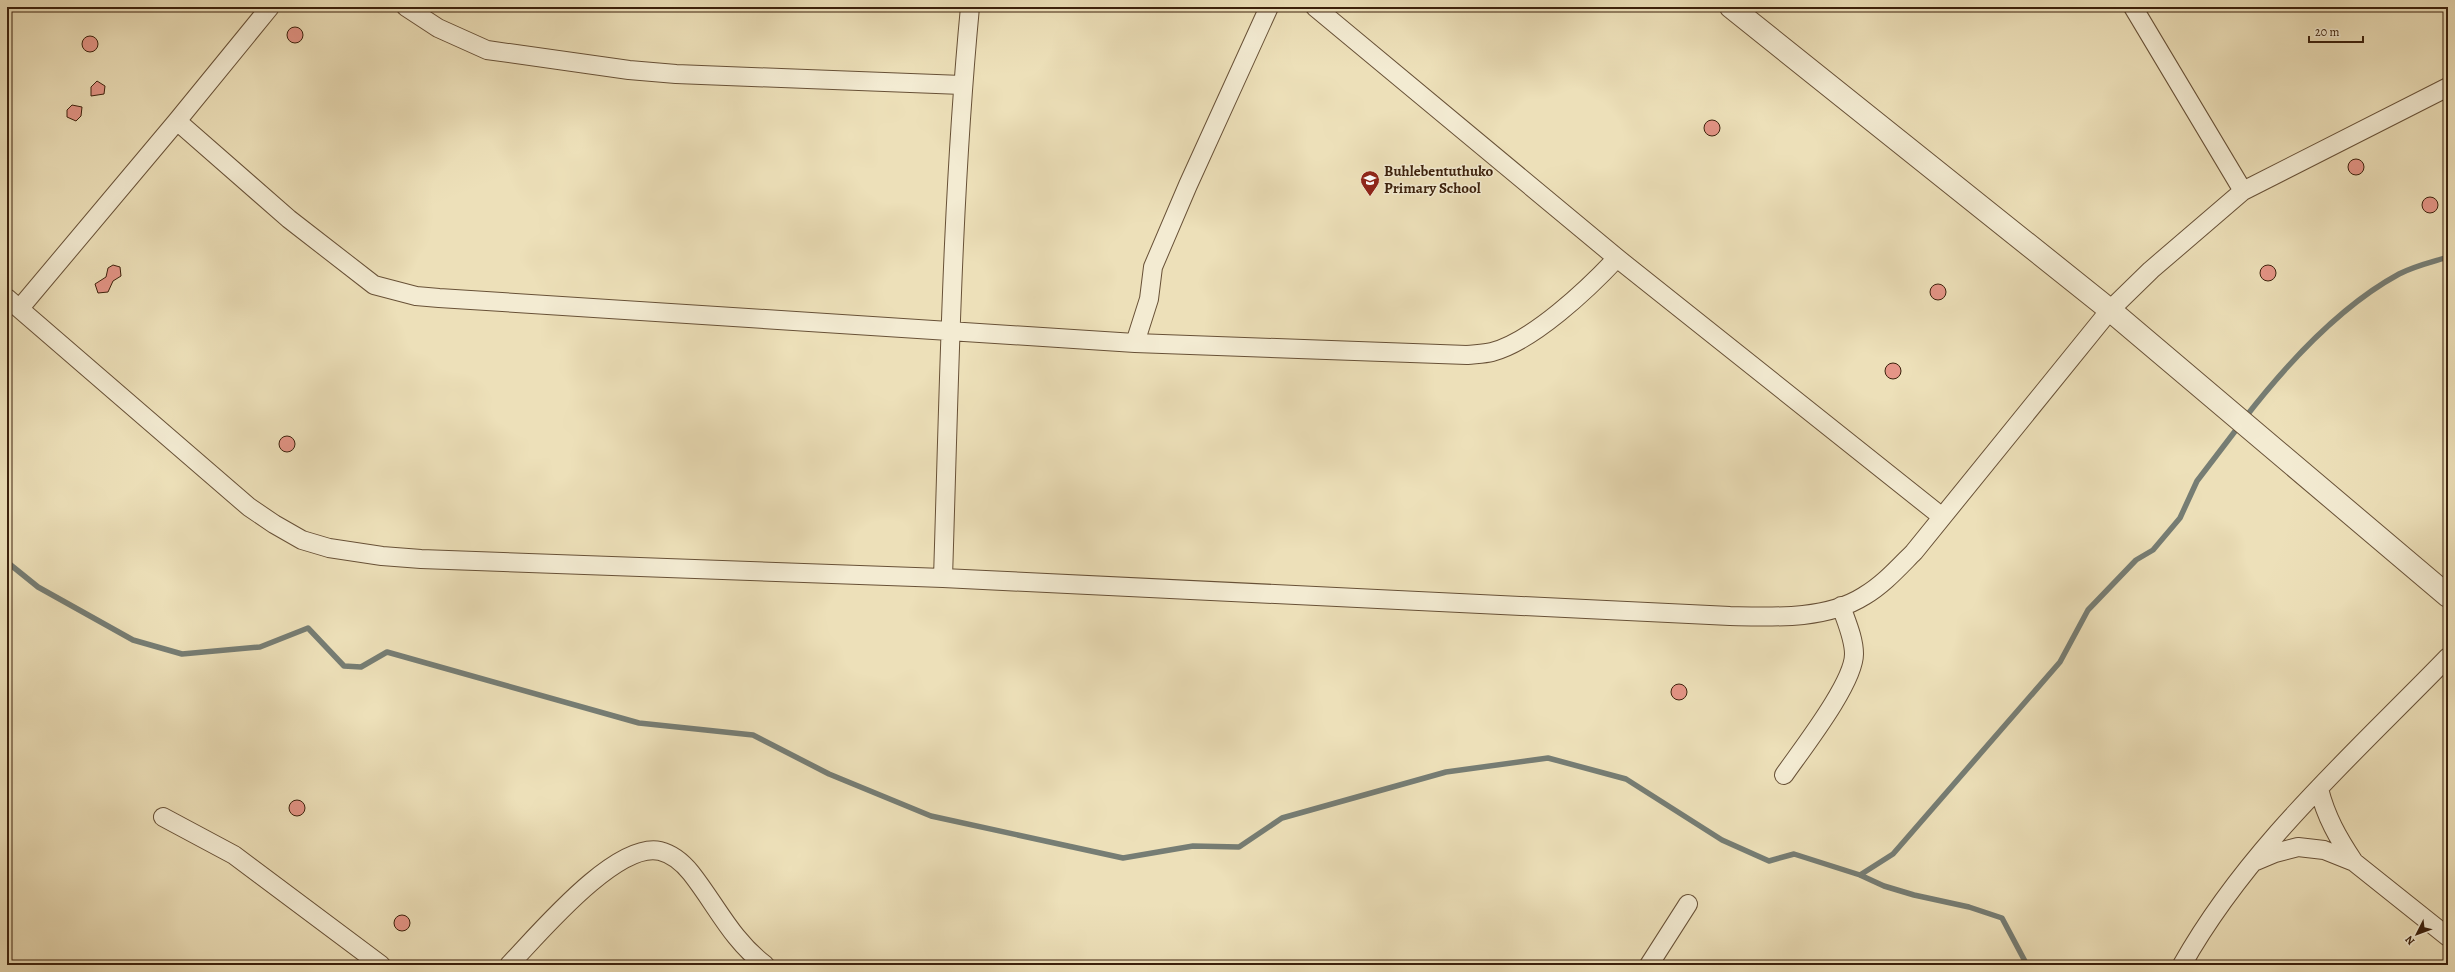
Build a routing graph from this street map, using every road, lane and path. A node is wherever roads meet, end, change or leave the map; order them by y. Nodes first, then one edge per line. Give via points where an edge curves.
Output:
1 (270, 7) edge
2 (406, 7) edge
3 (970, 7) edge
4 (1269, 7) edge
5 (1315, 7) edge
6 (1731, 7) edge
7 (2133, 7) edge
8 (962, 85) junction
9 (2448, 86) edge
10 (177, 122) junction
11 (2243, 191) junction
12 (1617, 258) junction
13 (13, 303) edge
14 (2110, 310) junction
15 (951, 332) junction
16 (1135, 343) junction
17 (1941, 516) junction
18 (943, 578) junction
19 (2448, 596) edge
20 (1841, 606) junction
21 (2448, 656) edge
22 (1784, 775) dead end
23 (2320, 789) junction
24 (163, 817) dead end
25 (2354, 862) junction
26 (2250, 863) junction
27 (1688, 904) dead end
28 (2448, 937) edge
29 (381, 965) edge
30 (509, 965) edge
31 (765, 965) edge
32 (1649, 965) edge
33 (2182, 965) edge

1 - 10 street
2 - 8 street via 438,28 487,50 550,59 676,74
3 - 8 street
4 - 16 street via 1153,266 1149,299
5 - 12 street
6 - 14 street
7 - 11 street
8 - 15 street
9 - 11 street
10 - 13 street
10 - 15 street via 289,219 349,266 374,285 393,291 439,298
11 - 14 street
12 - 16 street via 1596,280 1539,327 1518,341 1492,352 1467,355
12 - 17 street
13 - 18 street via 248,507 302,540 315,544 357,553 406,558
14 - 17 street
14 - 19 street
15 - 16 street
15 - 18 street
17 - 20 street via 1914,552 1888,578 1864,597
18 - 20 street via 1730,616 1805,614
20 - 22 street via 1853,643 1852,670
21 - 23 street
23 - 25 street via 2324,809 2334,833
23 - 26 street
24 - 29 street via 234,854
25 - 26 street via 2324,850 2298,847
25 - 28 street
26 - 33 street
27 - 32 street
30 - 31 street via 599,875 617,861 640,852 658,850 672,855 691,873 728,928 751,954

